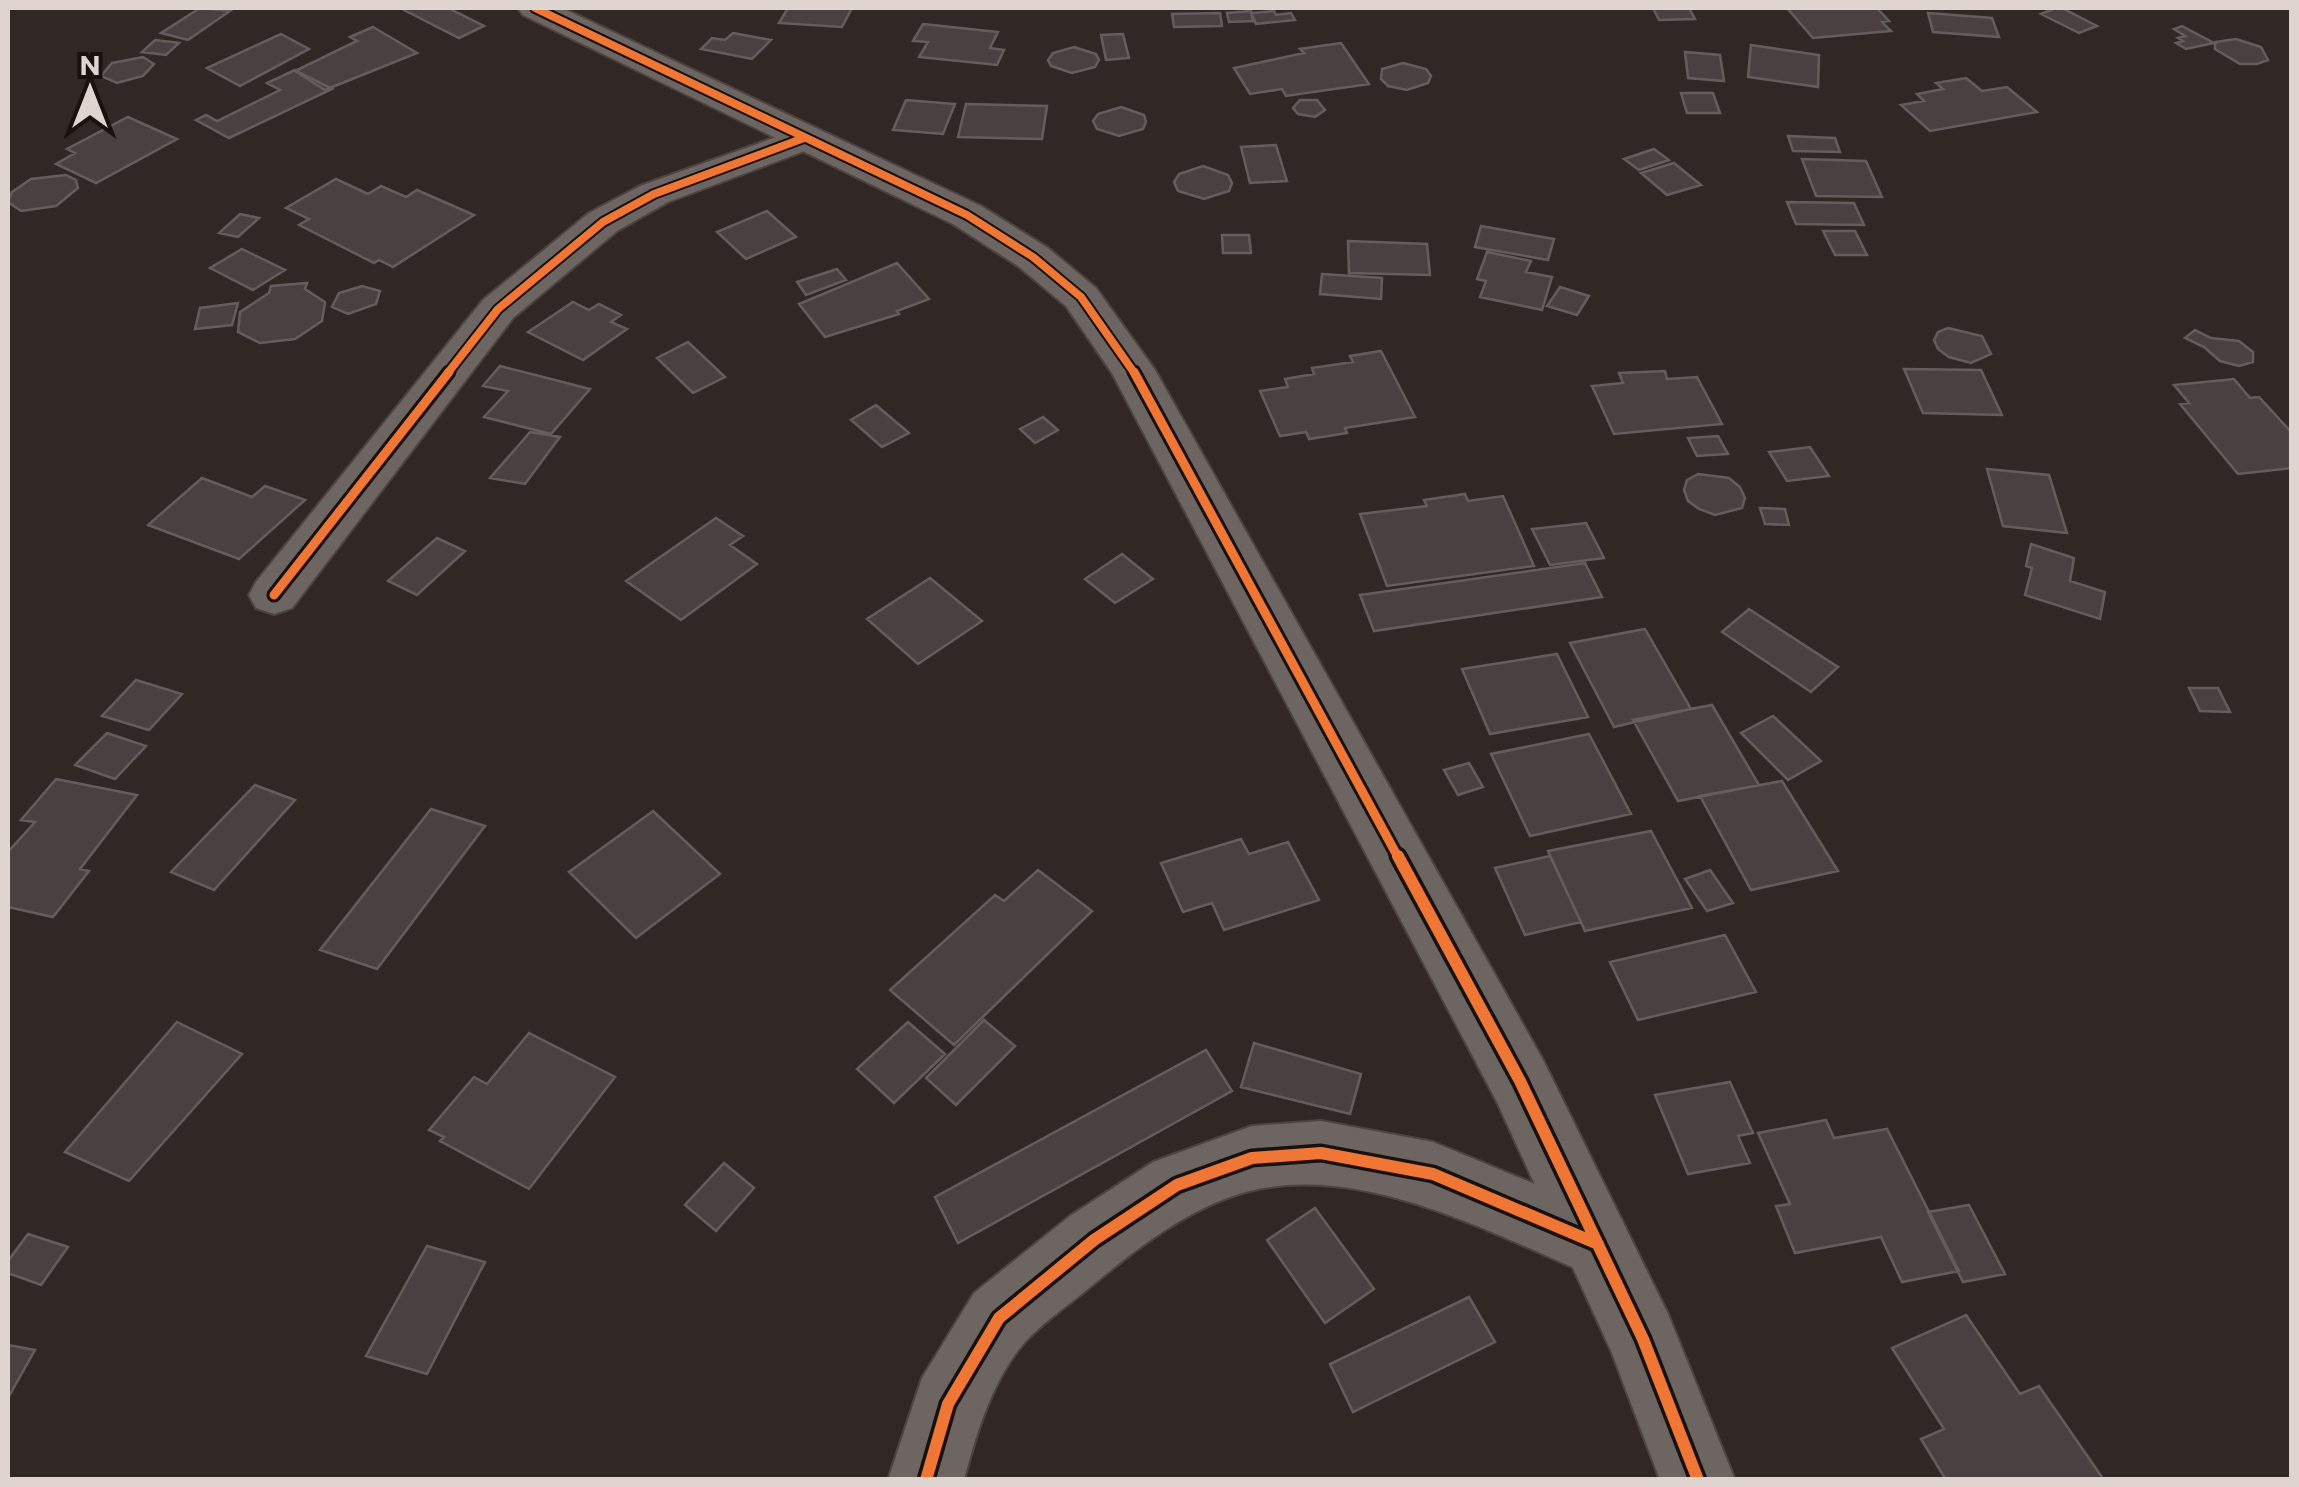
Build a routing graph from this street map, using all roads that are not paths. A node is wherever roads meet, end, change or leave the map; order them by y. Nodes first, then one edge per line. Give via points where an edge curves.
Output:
1 (535, 8) edge
2 (804, 138) junction
3 (274, 594) dead end
4 (1598, 1244) junction
5 (926, 1480) edge
6 (1698, 1480) edge

1 - 2 street
2 - 3 street via 654,194 603,222 498,309
2 - 4 street via 967,214 1033,257 1081,297 1123,355 1520,1080
4 - 5 street via 1433,1174 1321,1154 1252,1158 1177,1185 1094,1240 1000,1318 948,1404
4 - 6 street

